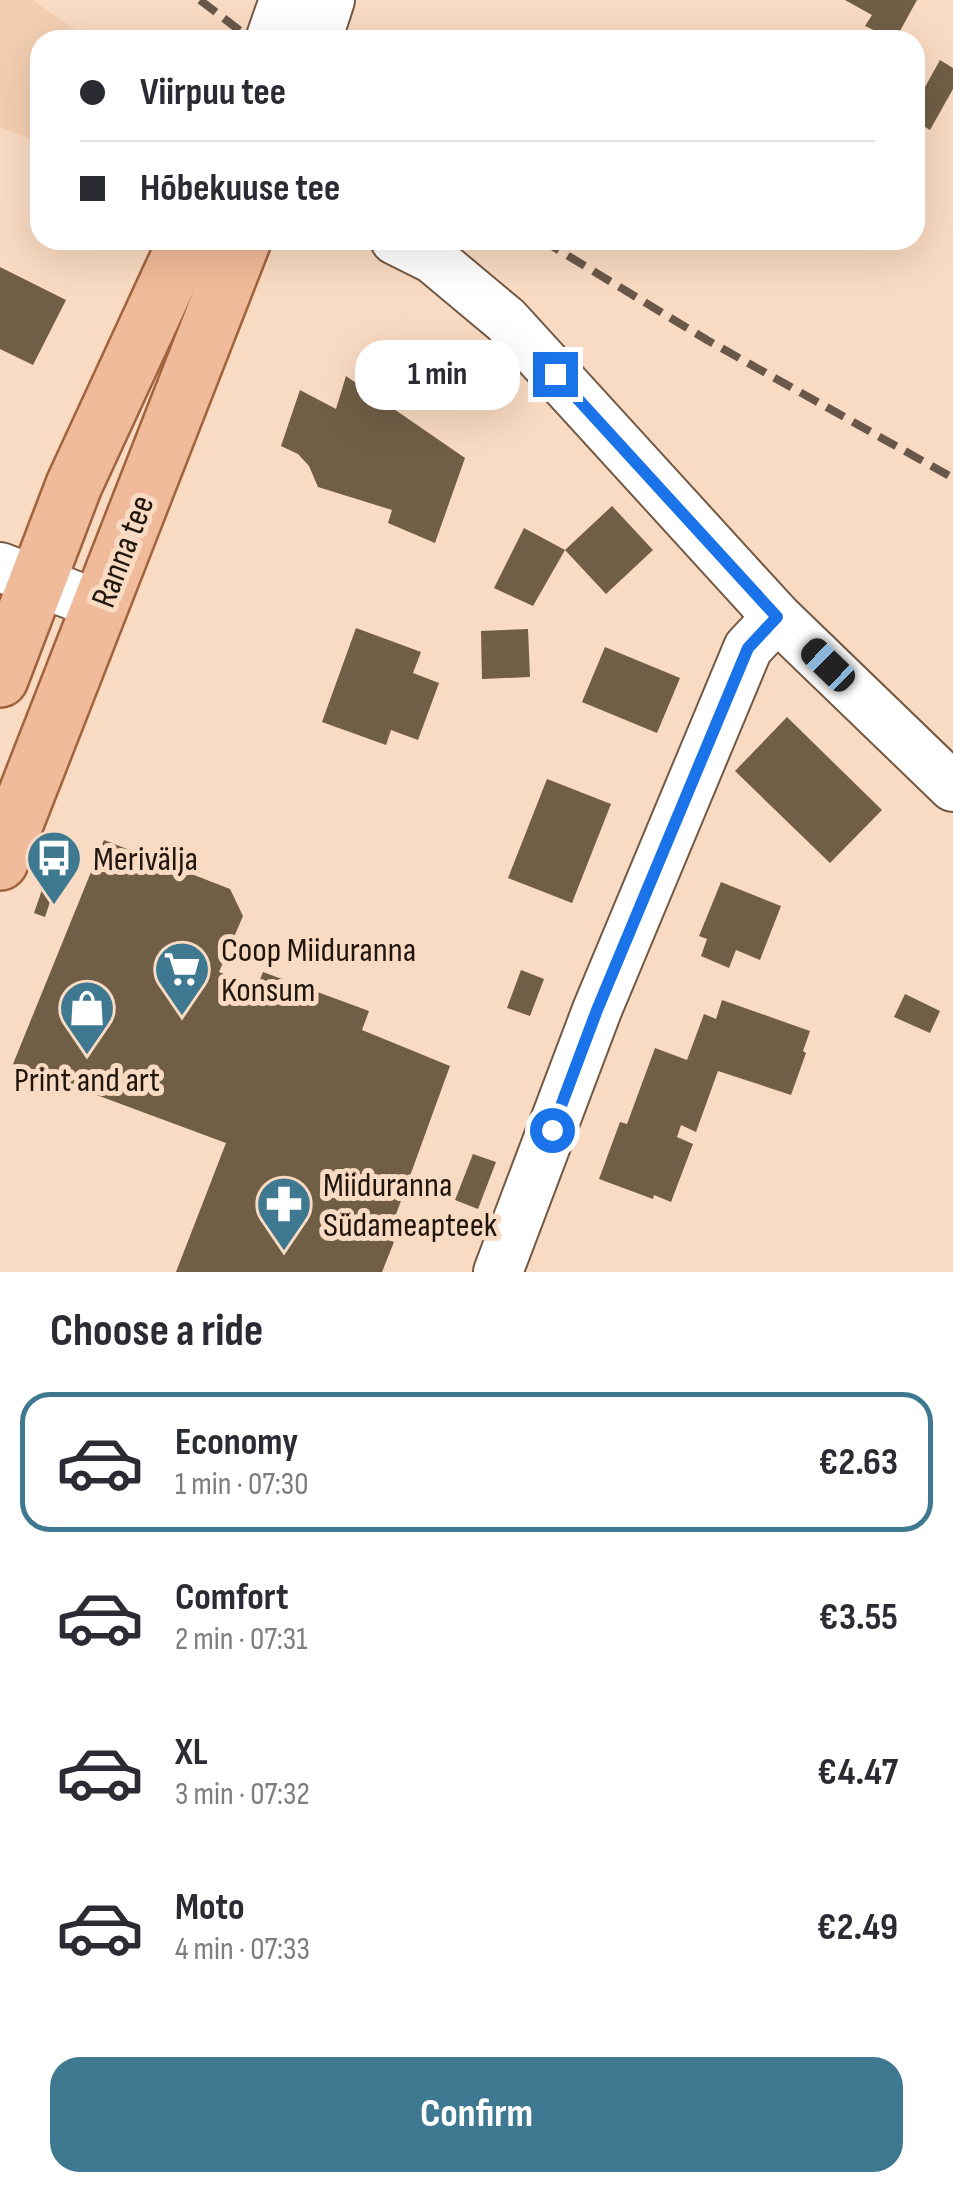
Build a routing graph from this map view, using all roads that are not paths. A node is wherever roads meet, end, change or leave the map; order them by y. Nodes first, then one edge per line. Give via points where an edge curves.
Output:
1 (284, 0) edge
2 (330, 0) edge
3 (274, 30) edge
4 (320, 30) edge
5 (182, 250) edge
6 (239, 250) edge
7 (415, 250) edge
8 (18, 574) edge
9 (100, 606) junction
10 (777, 617) junction
11 (0, 678) edge
12 (953, 786) edge
13 (0, 862) edge
14 (498, 1272) edge

1 - 3 street
2 - 4 street
5 - 8 main road, Ranna tee via 74,485
6 - 9 main road, Ranna tee
7 - 10 street via 506,320
8 - 9 street
8 - 11 main road, Ranna tee
9 - 13 main road, Ranna tee
10 - 12 street
10 - 14 street via 748,648 597,1010

